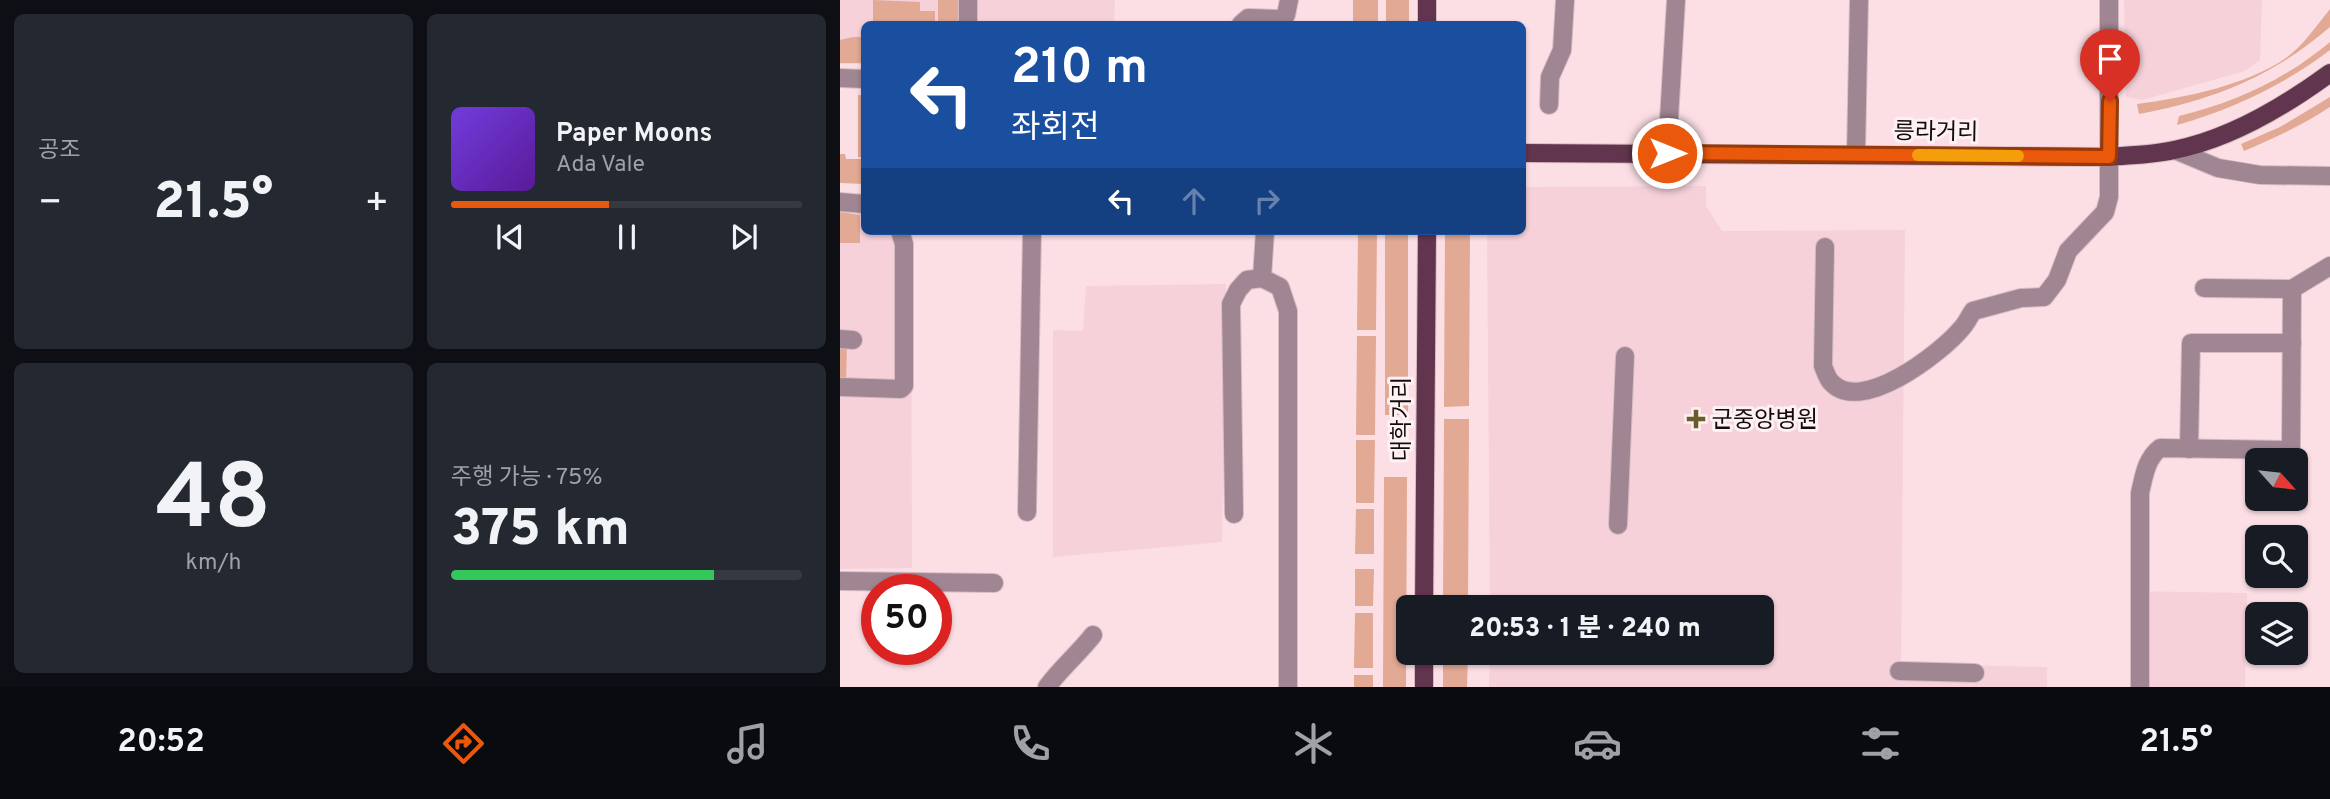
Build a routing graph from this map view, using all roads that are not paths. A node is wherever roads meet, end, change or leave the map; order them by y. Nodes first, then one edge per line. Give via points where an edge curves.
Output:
1 (968, 0) edge
2 (1289, 0) edge
3 (1427, 0) edge
4 (1566, 0) edge
5 (1676, 0) edge
6 (1859, 0) edge
7 (2109, 0) edge
8 (968, 21) edge
9 (1245, 21) edge
10 (1427, 21) edge
11 (2330, 72) edge
12 (840, 78) edge
13 (861, 79) edge
14 (1549, 105) dead end
15 (2175, 150) junction
16 (1526, 153) edge
17 (1667, 153) junction
18 (1856, 154) junction
19 (2109, 157) junction
20 (2330, 178) edge
21 (840, 202) edge
22 (861, 204) edge
23 (901, 235) edge
24 (1032, 235) edge
25 (1265, 235) edge
26 (1427, 235) edge
27 (1825, 247) dead end
28 (2330, 266) edge
29 (1262, 278) junction
30 (2204, 288) dead end
31 (2292, 289) junction
32 (2292, 344) junction
33 (1625, 356) dead end
34 (840, 387) edge
35 (2189, 449) junction
36 (1027, 512) dead end
37 (1234, 514) dead end
38 (1618, 525) dead end
39 (840, 581) edge
40 (994, 583) dead end
41 (1424, 595) edge
42 (1093, 635) dead end
43 (1424, 665) edge
44 (1899, 671) dead end
45 (1975, 673) dead end
46 (1047, 687) edge
47 (1288, 687) edge
48 (1424, 687) edge
49 (2140, 687) edge

1 - 8 street
2 - 9 street via 1286,15 1280,19
3 - 10 main road
4 - 14 street via 1562,50 1550,77
5 - 17 street
6 - 18 street
7 - 19 street
11 - 15 main road, 릉라거리 via 2304,92 2227,133
12 - 13 street
15 - 19 main road, 릉라거리
15 - 20 street via 2218,168
16 - 17 main road, 릉라거리
17 - 18 main road, 릉라거리
18 - 19 main road, 릉라거리
19 - 27 street via 2105,212 2068,251 2051,290 2044,297 1973,311 1962,328 1922,363 1882,386 1857,392 1839,388 1823,366
21 - 22 street
23 - 34 street via 904,386
24 - 36 street
25 - 29 street
26 - 41 main road, 대학거리
28 - 31 street
29 - 37 street via 1247,280 1231,304
29 - 47 street via 1280,287 1288,310
30 - 31 street
31 - 32 street
32 - 35 street via 2191,343
32 - 35 street via 2291,450
33 - 38 street
35 - 49 street via 2160,448 2152,454 2140,493
39 - 40 street
42 - 46 street
43 - 48 main road
44 - 45 street

